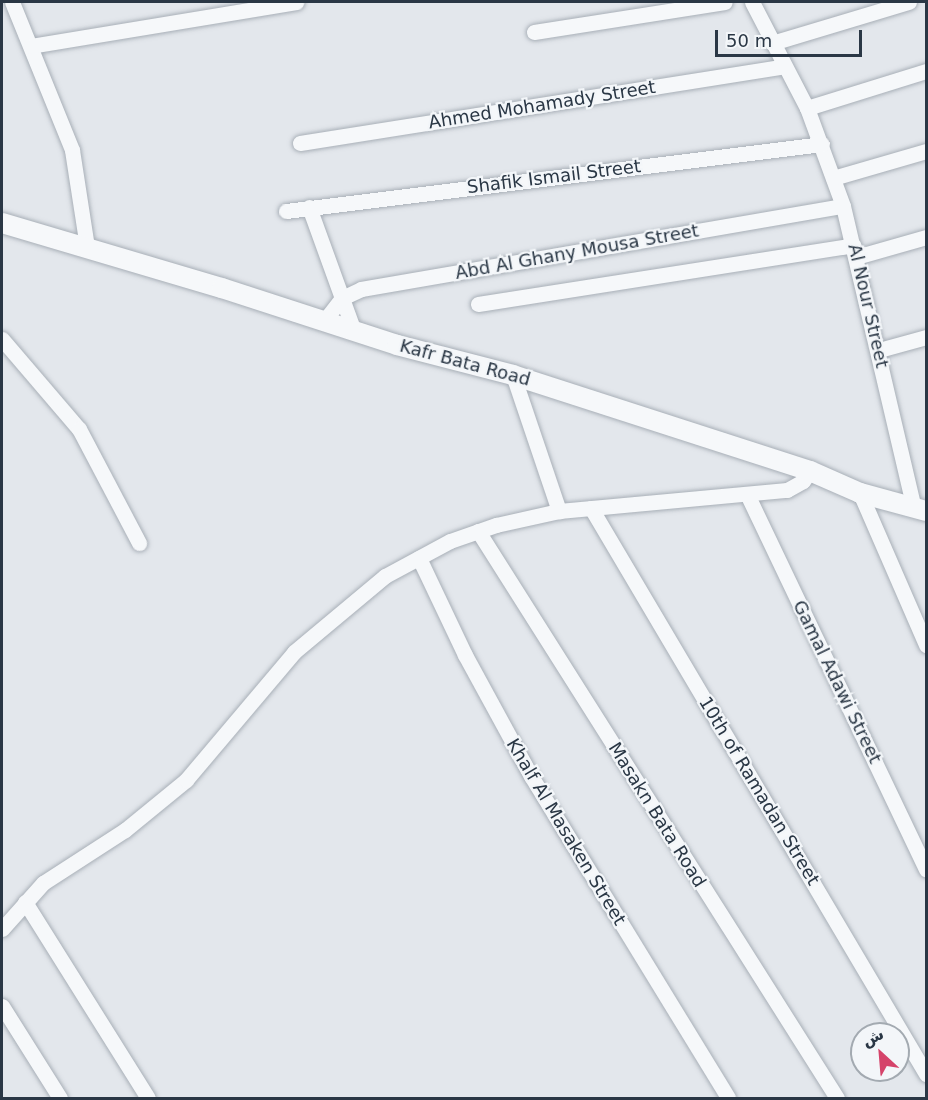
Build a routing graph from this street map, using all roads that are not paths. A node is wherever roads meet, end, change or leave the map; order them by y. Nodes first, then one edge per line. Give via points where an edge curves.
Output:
1 (12, 2) edge
2 (296, 2) edge
3 (725, 2) edge
4 (752, 2) edge
5 (909, 2) edge
6 (534, 32) dead end
7 (772, 43) junction
8 (31, 46) junction
9 (784, 66) junction
10 (927, 71) edge
11 (807, 108) junction
12 (300, 143) dead end
13 (822, 144) junction
14 (927, 151) edge
15 (833, 178) junction
16 (843, 206) junction
17 (309, 207) junction
18 (286, 211) dead end
19 (2, 223) edge
20 (927, 237) edge
21 (87, 247) junction
22 (855, 251) junction
23 (342, 298) junction
24 (478, 304) dead end
25 (324, 321) junction
26 (354, 330) junction
27 (927, 337) edge
28 (2, 339) edge
29 (879, 350) junction
30 (513, 375) junction
31 (810, 471) junction
32 (860, 493) junction
33 (747, 494) junction
34 (591, 508) junction
35 (920, 510) edge
36 (559, 511) junction
37 (478, 531) junction
38 (139, 543) dead end
39 (419, 558) junction
40 (927, 645) edge
41 (927, 870) edge
42 (25, 902) junction
43 (2, 929) edge
44 (2, 1006) edge
45 (927, 1074) edge
46 (60, 1098) edge
47 (148, 1098) edge
48 (728, 1098) edge
49 (837, 1098) edge

1 - 8 street
2 - 8 street
3 - 6 street
4 - 7 street, Al Nour Street
5 - 7 street
7 - 9 street, Al Nour Street
8 - 21 street via 72,150
9 - 11 street, Al Nour Street
9 - 12 street, Ahmed Mohamady Street
10 - 11 street
11 - 13 street, Al Nour Street
13 - 15 street, Al Nour Street
13 - 17 street, Shafik Ismail Street
14 - 15 street
15 - 16 street, Al Nour Street
16 - 22 street, Al Nour Street
16 - 23 street, Abd Al Ghany Mousa Street via 361,290
17 - 18 street, Shafik Ismail Street
17 - 23 street
19 - 21 street, Kafr Bata Road
20 - 22 street
21 - 25 street, Kafr Bata Road
22 - 24 street
22 - 29 street, Al Nour Street
23 - 25 street
23 - 26 street
25 - 26 street, Kafr Bata Road
26 - 30 street, Kafr Bata Road
27 - 29 street
28 - 38 street via 79,429
29 - 35 street, Al Nour Street
30 - 31 street, Kafr Bata Road
30 - 36 street
31 - 32 street, Kafr Bata Road
31 - 33 street via 795,487
32 - 35 street, Kafr Bata Road
32 - 40 street
33 - 34 street
33 - 41 street, Gamal Adawi Street
34 - 36 street
34 - 45 street, 10th of Ramadan Street
36 - 37 street
37 - 39 street
37 - 49 street, Masakn Bata Road
39 - 42 street via 385,576 294,652 215,748 158,806 44,883
39 - 48 street, Khalf Al Masaken Street via 465,655 531,776
42 - 43 street
42 - 47 street
44 - 46 street

